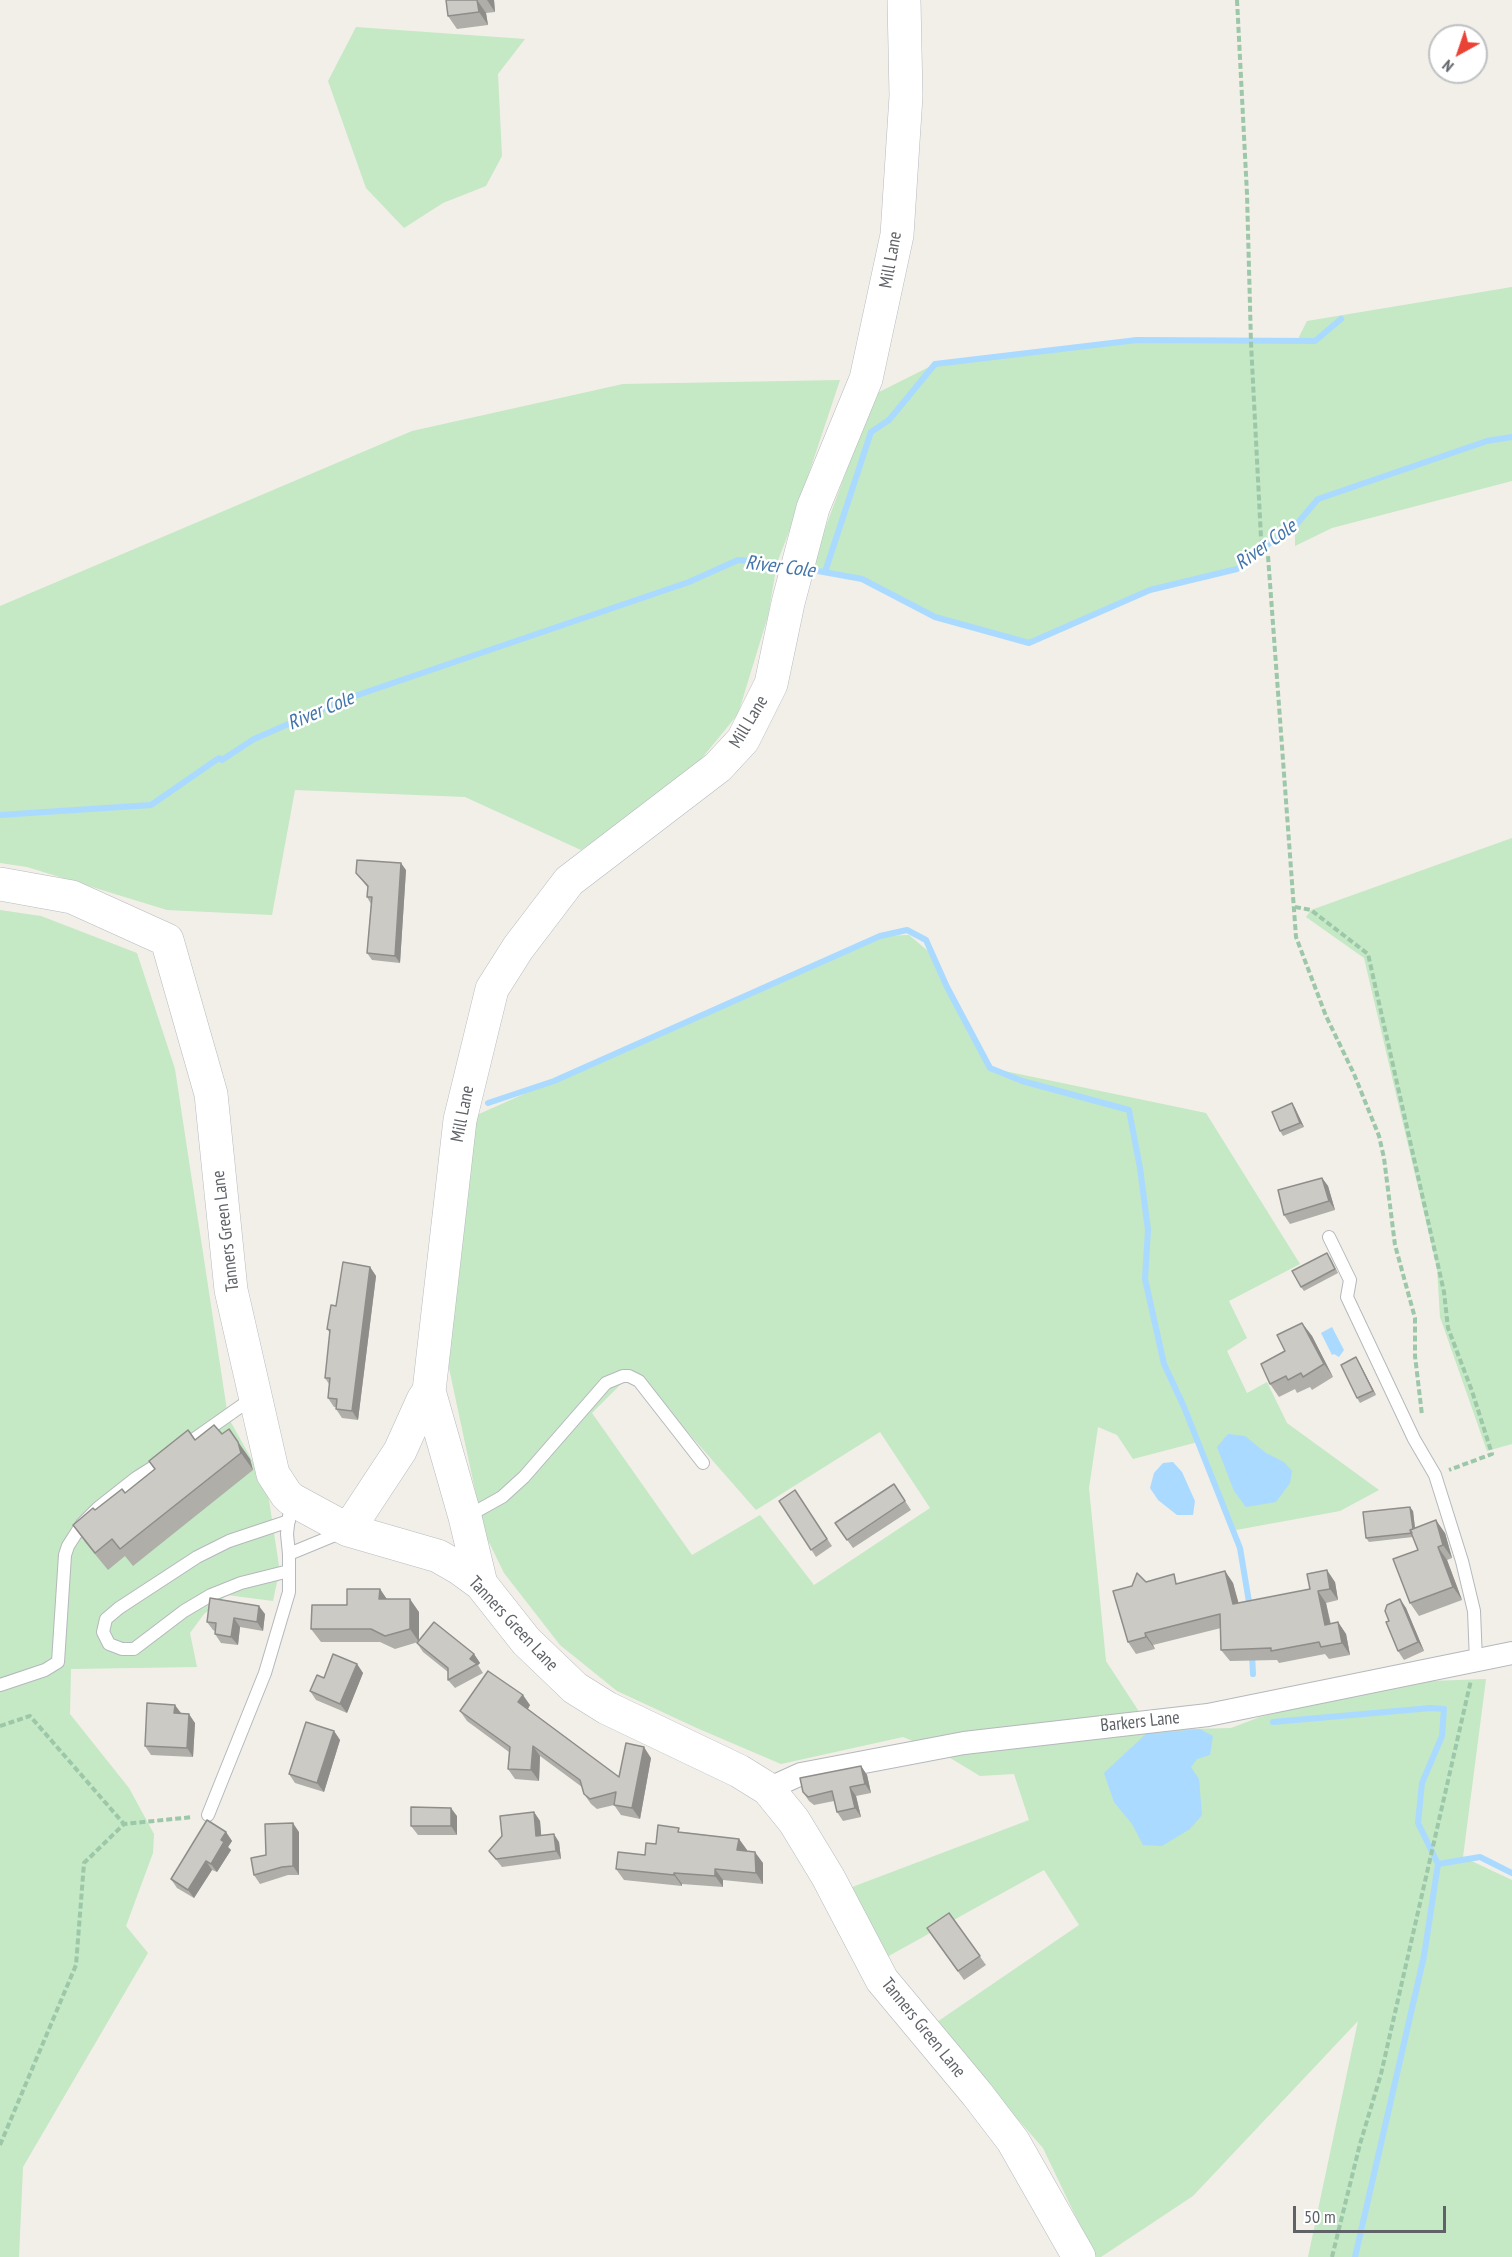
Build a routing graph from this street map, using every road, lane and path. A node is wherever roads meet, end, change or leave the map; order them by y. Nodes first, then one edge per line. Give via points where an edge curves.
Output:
1 (904, 0) edge
2 (1237, 0) edge
3 (0, 884) edge
4 (1295, 907) junction
5 (1329, 1237) dead end
6 (429, 1391) junction
7 (255, 1396) junction
8 (1423, 1422) dead end
9 (703, 1463) dead end
10 (1435, 1475) junction
11 (290, 1510) junction
12 (465, 1517) junction
13 (348, 1530) junction
14 (289, 1554) junction
15 (289, 1571) junction
16 (481, 1584) junction
17 (1512, 1653) edge
18 (1476, 1661) junction
19 (0, 1685) edge
20 (0, 1726) edge
21 (768, 1789) junction
22 (208, 1815) joint
23 (124, 1824) junction
24 (0, 2145) edge
25 (1079, 2257) edge
26 (1332, 2257) edge

1 - 6 street, Mill Lane via 906,96 897,235 866,379 813,508 771,684 743,740 718,767 569,880 492,989 459,1120
2 - 4 path via 1261,538 1268,556
3 - 7 street, Tanners Green Lane via 72,897 167,940 211,1094 231,1290
4 - 8 path via 1296,937 1382,1147 1395,1245 1415,1318
4 - 10 path via 1311,910 1368,954 1444,1292 1448,1328 1492,1454
5 - 10 lane via 1350,1280 1347,1297
6 - 12 street, Mill Lane
6 - 13 street, Mill Lane via 400,1451
7 - 11 street, Tanners Green Lane via 273,1474
7 - 19 lane via 136,1478 82,1524 65,1556 58,1662
9 - 12 lane via 639,1381 623,1376 606,1383 502,1497
10 - 18 lane via 1474,1611
11 - 13 street, Tanners Green Lane
11 - 14 lane
11 - 15 lane via 189,1562 119,1608 106,1619 103,1632 109,1644 134,1649 211,1595
12 - 16 street, Mill Lane
13 - 14 lane
13 - 16 street, Tanners Green Lane via 438,1556
14 - 15 lane
15 - 22 lane via 289,1592 265,1673
16 - 21 street, Tanners Green Lane via 526,1641 575,1688
17 - 18 street, Barkers Lane
18 - 21 street, Barkers Lane via 1208,1715 964,1743 801,1774
18 - 26 path via 1381,2074
20 - 23 path via 30,1716
21 - 25 street, Tanners Green Lane via 794,1821 828,1877 882,1980 1012,2141
22 - 23 path
23 - 24 path via 84,1863 76,1965

